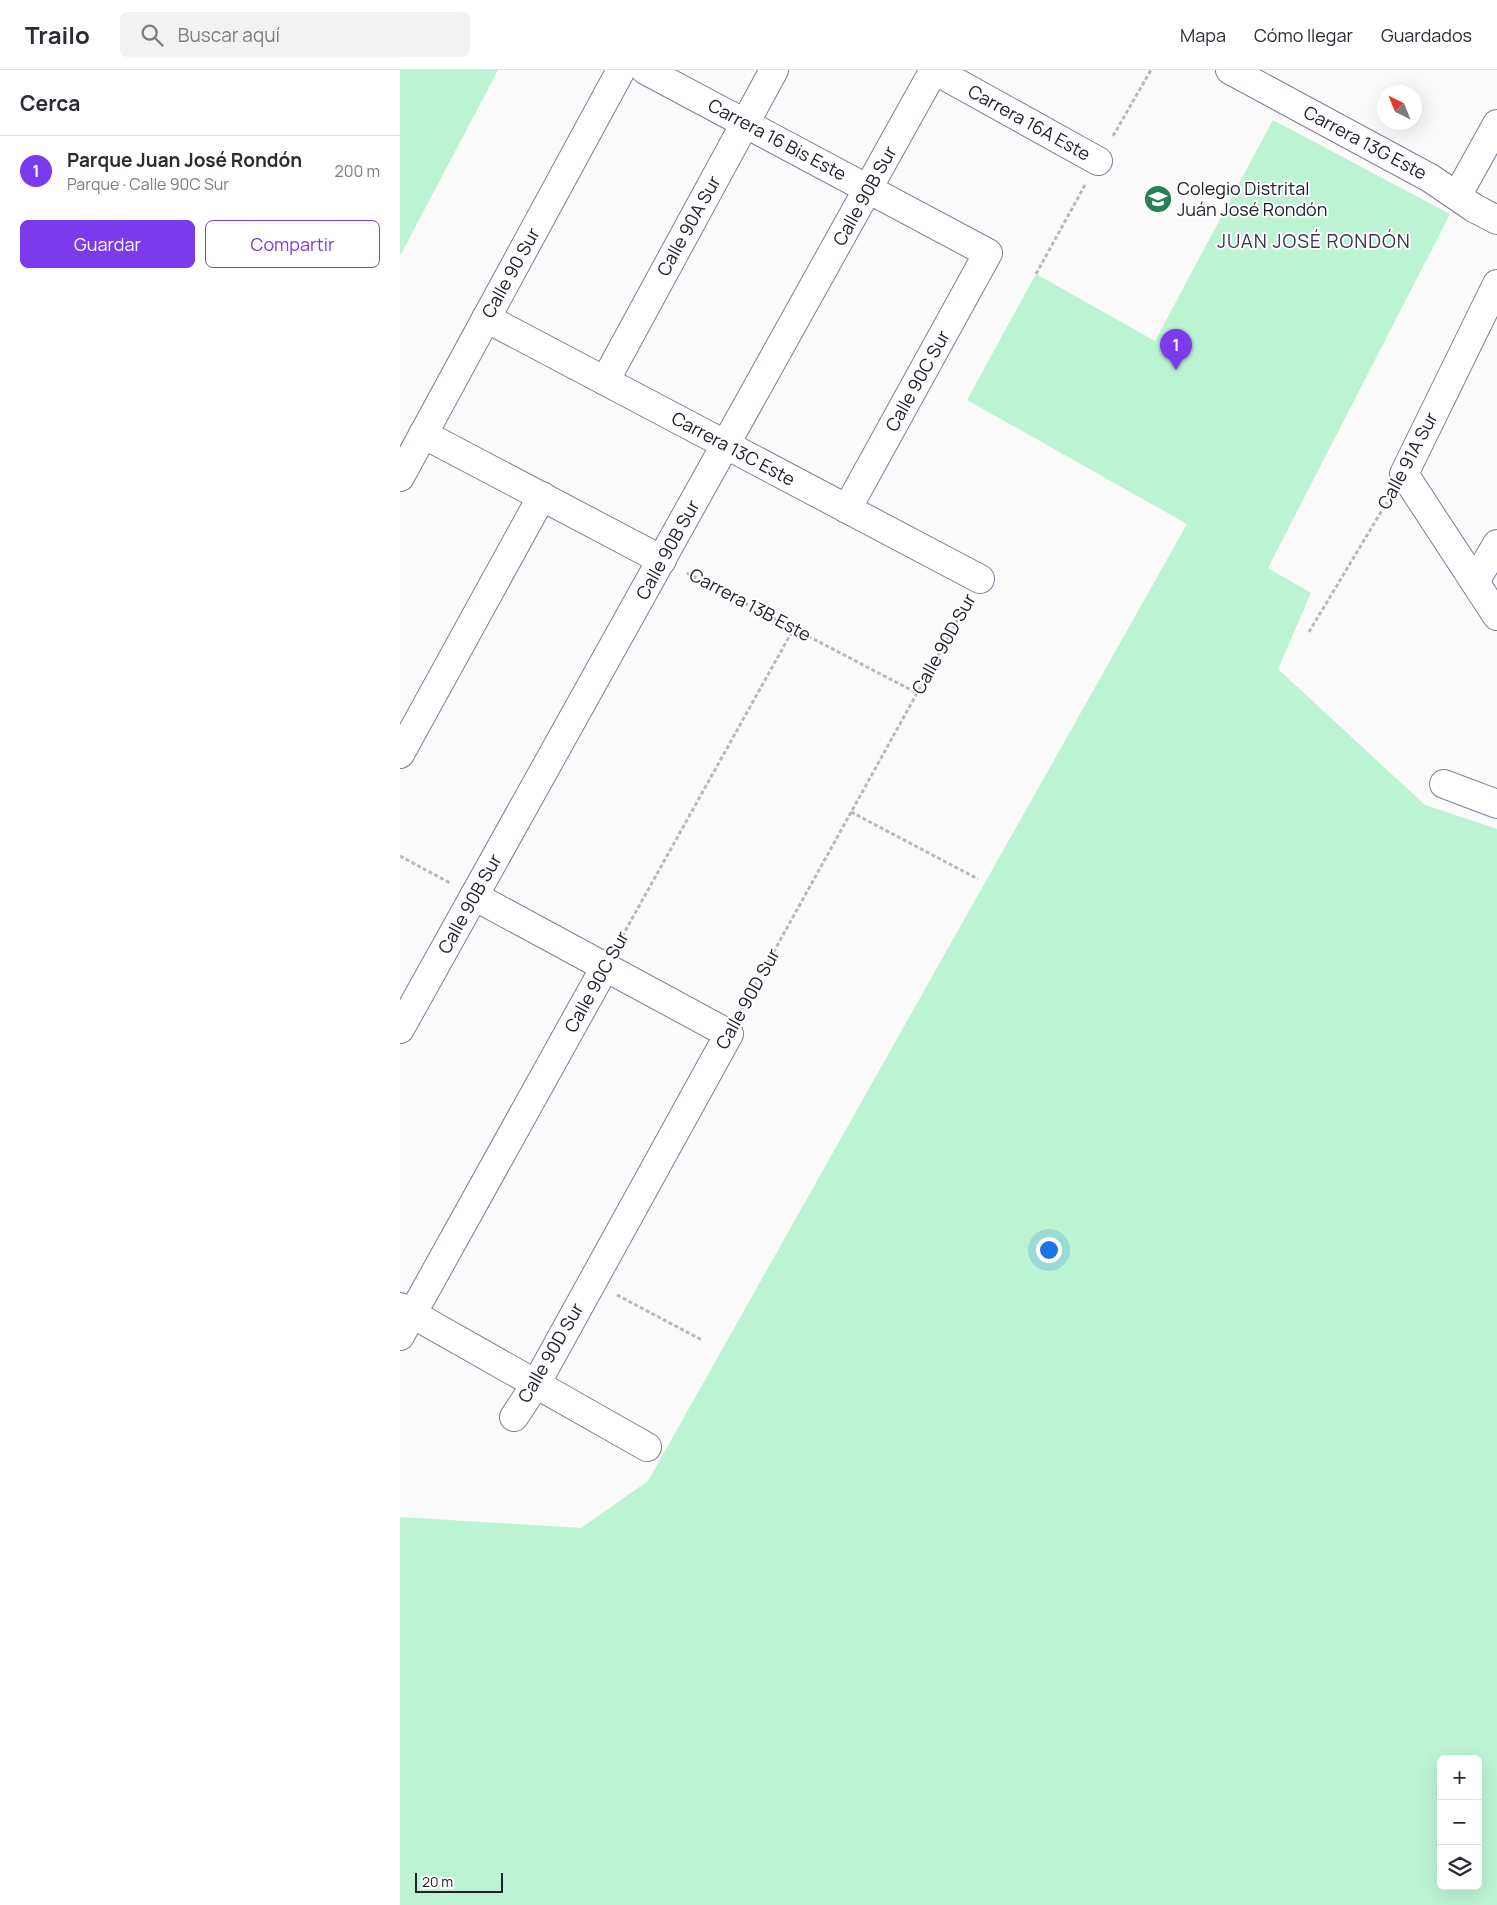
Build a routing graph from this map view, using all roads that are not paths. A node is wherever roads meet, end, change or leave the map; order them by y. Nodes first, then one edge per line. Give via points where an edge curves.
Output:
1 (621, 70) edge
2 (645, 70) edge
3 (774, 70) edge
4 (934, 70) edge
5 (1230, 70) edge
6 (745, 123) junction
7 (1497, 124) edge
8 (1098, 161) dead end
9 (869, 189) junction
10 (1457, 196) junction
11 (1497, 220) edge
12 (988, 253) joint
13 (1497, 284) edge
14 (486, 318) junction
15 (605, 381) junction
16 (423, 434) junction
17 (726, 445) junction
18 (400, 477) edge
19 (542, 496) junction
20 (847, 509) junction
21 (1497, 544) edge
22 (662, 560) junction
23 (980, 579) road end
24 (1475, 582) junction
25 (1497, 616) edge
26 (400, 754) edge
27 (1444, 784) dead end
28 (1497, 803) edge
29 (474, 896) junction
30 (605, 967) junction
31 (400, 1030) edge
32 (404, 1319) edge
33 (536, 1384) junction
34 (514, 1417) dead end
35 (646, 1447) dead end

1 - 14 street, Calle 90 Sur
2 - 6 street, Carrera 16 Bis Este
3 - 6 street, Calle 90A Sur
4 - 8 street, Carrera 16A Este
4 - 9 street, Calle 90B Sur
5 - 10 street, Carrera 13G Este via 1430,178
6 - 9 street, Carrera 16 Bis Este
6 - 15 street, Calle 90A Sur
7 - 10 street
9 - 12 street, Carrera 16 Bis Este
9 - 17 street, Calle 90B Sur
10 - 11 street, Carrera 13G Este
12 - 20 street, Calle 90C Sur
13 - 24 street, Calle 91A Sur via 1404,474
14 - 15 street, Carrera 13C Este
14 - 16 street, Calle 90 Sur
15 - 17 street, Carrera 13C Este
16 - 18 street, Calle 90 Sur
16 - 19 street
17 - 20 street, Carrera 13C Este
17 - 22 street, Calle 90B Sur
19 - 22 street
19 - 26 street
20 - 23 street, Carrera 13C Este
21 - 24 street
22 - 29 street, Calle 90B Sur
24 - 25 street
27 - 28 street
29 - 30 street
29 - 31 street, Calle 90B Sur
30 - 32 street, Calle 90C Sur
30 - 33 street, Calle 90D Sur via 729,1034
32 - 33 street
33 - 34 street, Calle 90D Sur
33 - 35 street

